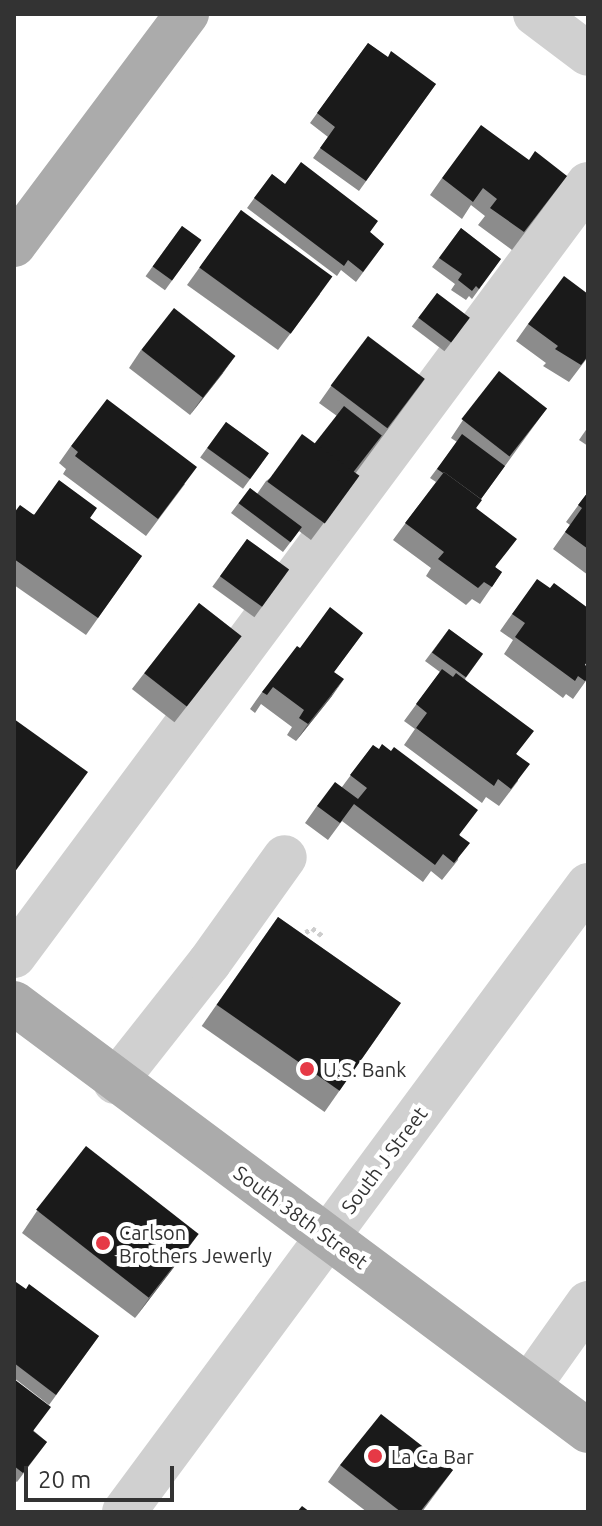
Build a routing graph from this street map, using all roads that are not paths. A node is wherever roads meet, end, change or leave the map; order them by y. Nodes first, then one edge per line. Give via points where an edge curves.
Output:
1 (187, 14) edge
2 (535, 14) edge
3 (588, 54) edge
4 (588, 184) edge
5 (14, 245) edge
6 (296, 865) dead end
7 (588, 885) edge
8 (14, 956) edge
9 (14, 1003) edge
10 (115, 1082) junction
11 (328, 1236) junction
12 (588, 1303) edge
13 (529, 1386) junction
14 (588, 1431) edge
15 (124, 1512) edge

1 - 5 main road
2 - 3 street
4 - 8 street
6 - 10 street via 226,982 178,1003
7 - 11 street, South J Street
9 - 10 main road, South 38th Street
10 - 11 main road, South 38th Street
11 - 13 main road, South 38th Street
11 - 15 street, South J Street
12 - 13 street
13 - 14 main road, South 38th Street

